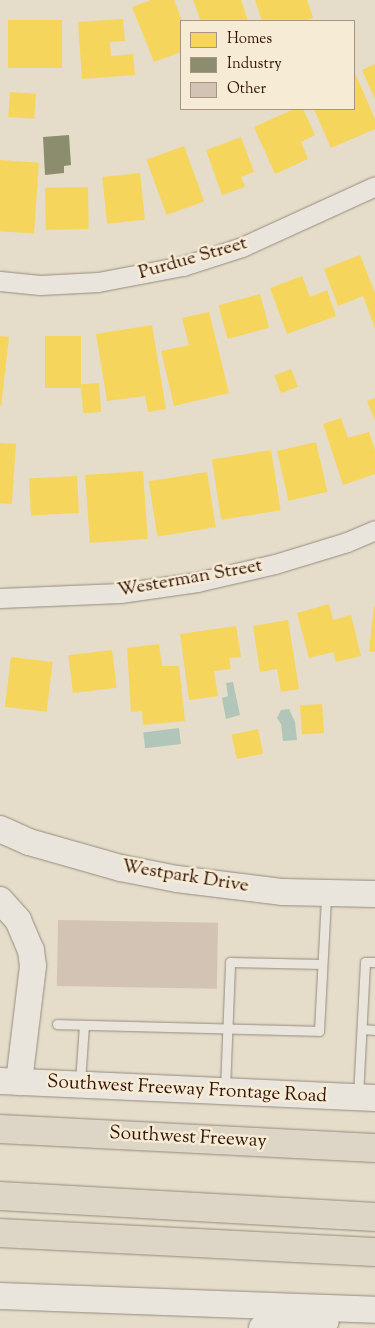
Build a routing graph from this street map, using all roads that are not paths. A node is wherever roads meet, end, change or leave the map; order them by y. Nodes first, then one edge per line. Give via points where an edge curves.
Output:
1 (375, 186) edge
2 (0, 281) edge
3 (375, 530) edge
4 (0, 598) edge
5 (0, 829) edge
6 (326, 894) junction
7 (375, 894) edge
8 (0, 900) edge
9 (375, 962) edge
10 (322, 964) junction
11 (56, 1024) dead end
12 (84, 1025) junction
13 (227, 1028) junction
14 (362, 1029) junction
15 (375, 1030) edge
16 (9, 1081) edge
17 (80, 1085) junction
18 (225, 1091) junction
19 (367, 1098) edge
20 (0, 1129) edge
21 (375, 1148) edge
22 (0, 1182) edge
23 (0, 1196) edge
24 (375, 1200) edge
25 (375, 1217) edge
26 (0, 1233) edge
27 (375, 1252) edge
28 (0, 1296) edge
29 (375, 1310) edge
30 (375, 1316) edge
31 (262, 1328) edge

1 - 2 street, Purdue Street via 242,247 183,266 98,282 40,285
3 - 4 street, Westerman Street via 348,542 275,564 197,582 120,592
5 - 6 main road, Westpark Drive via 29,842 121,868 177,879
6 - 7 main road, Westpark Drive
6 - 10 lane
8 - 16 main road via 18,920 31,950 33,966
9 - 14 lane via 365,962
10 - 13 lane via 318,1030
10 - 13 lane via 230,962
11 - 12 lane
12 - 13 lane
12 - 17 lane
13 - 18 lane
14 - 15 lane
14 - 19 lane
16 - 17 main road, Southwest Freeway Frontage Road
17 - 18 main road, Southwest Freeway Frontage Road
18 - 19 main road, Southwest Freeway Frontage Road
20 - 21 highway, Southwest Freeway
22 - 24 highway
23 - 25 highway
26 - 27 highway
28 - 29 main road
30 - 31 main road

